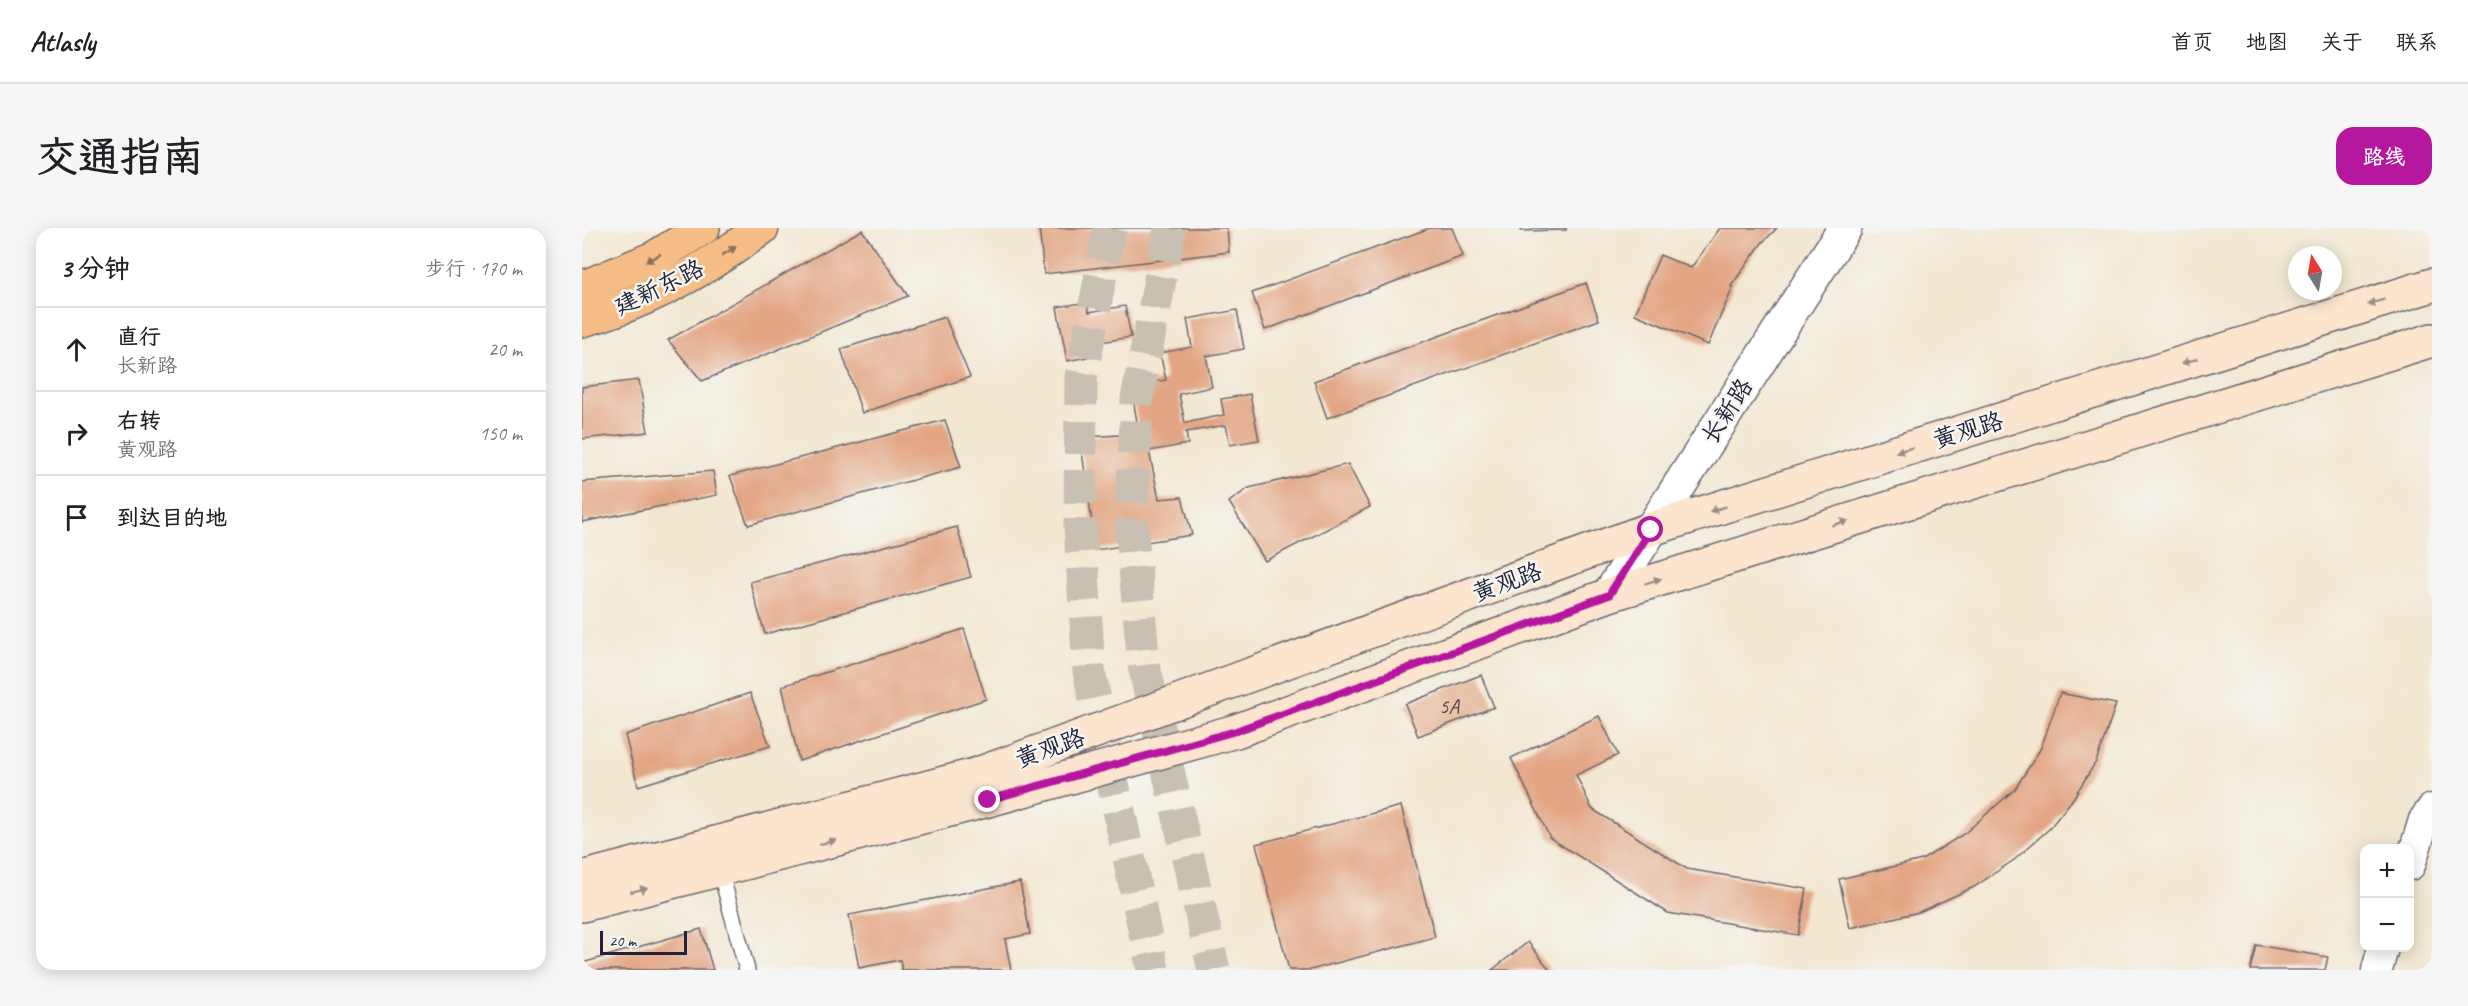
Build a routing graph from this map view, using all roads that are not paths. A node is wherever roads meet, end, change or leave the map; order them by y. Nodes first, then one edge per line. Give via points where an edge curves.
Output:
1 (703, 228) edge
2 (762, 228) edge
3 (1845, 228) edge
4 (2432, 285) edge
5 (582, 288) edge
6 (582, 320) edge
7 (2432, 340) edge
8 (1651, 530) junction
9 (1609, 595) junction
10 (2432, 809) edge
11 (2414, 850) edge
12 (720, 870) junction
13 (582, 878) edge
14 (582, 905) edge
15 (2382, 952) edge
16 (747, 970) edge
17 (2377, 970) edge

1 -> 5 main road, 建新东路 via 654,258
6 -> 2 main road, 建新东路 via 666,288
3 - 8 street, 长新路
4 -> 8 main road, 黄观路
9 -> 7 main road, 黄观路
8 - 9 street, 长新路
8 - 13 main road, 黄观路 via 975,775
12 -> 9 main road, 黄观路 via 1236,731
10 - 11 street
14 -> 12 main road, 黄观路
12 - 16 lane
15 - 17 street

